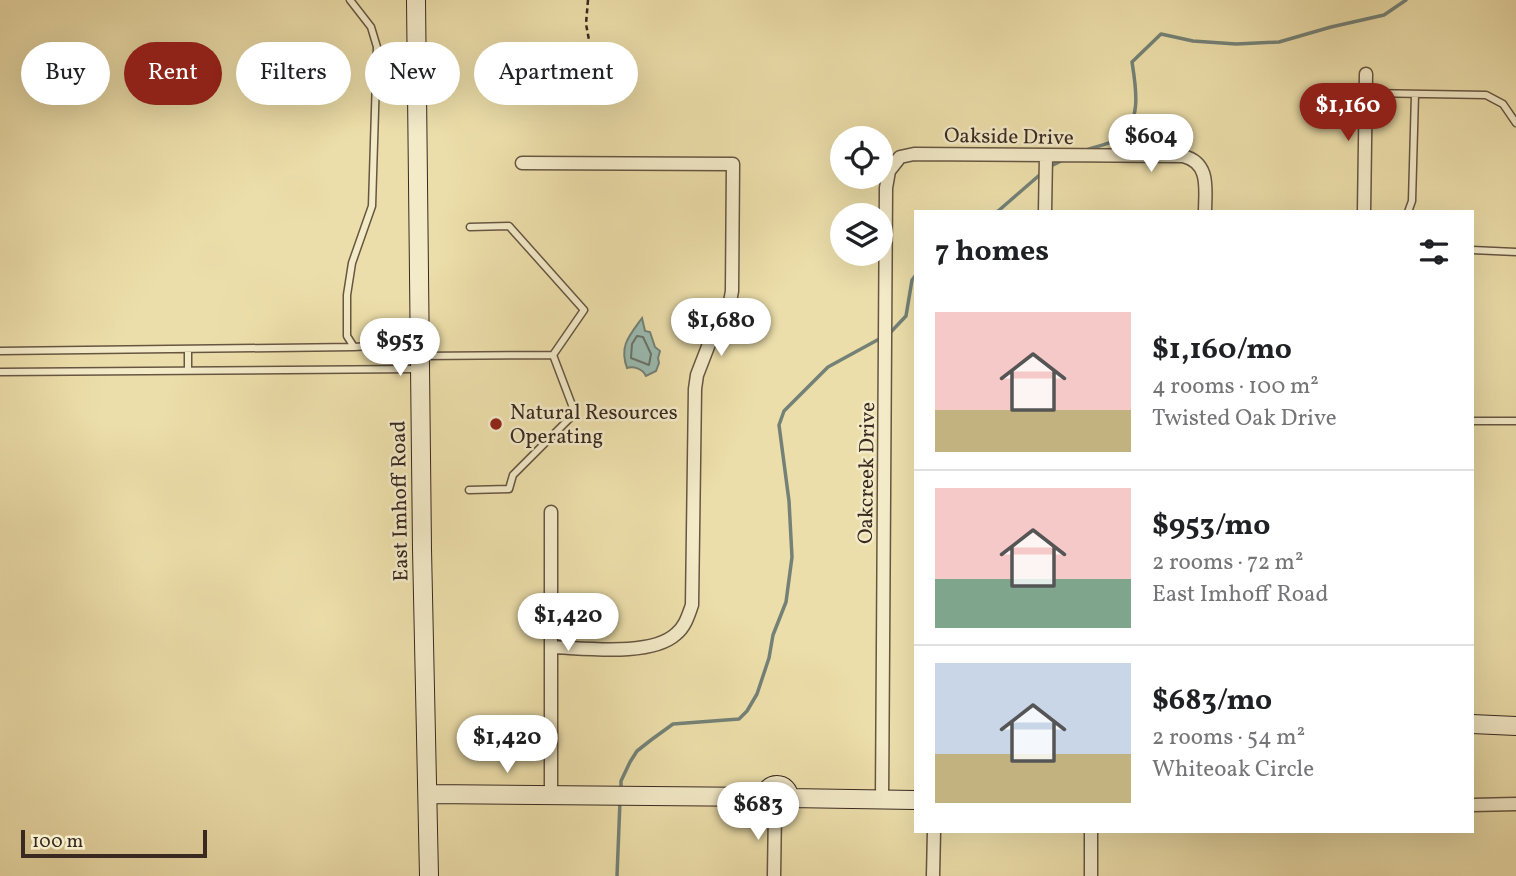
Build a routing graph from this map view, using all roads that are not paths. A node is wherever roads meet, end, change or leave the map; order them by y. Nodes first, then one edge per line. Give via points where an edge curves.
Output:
1 (350, 0) edge
2 (416, 0) edge
3 (1366, 74) dead end
4 (1366, 93) junction
5 (1415, 94) junction
6 (1516, 123) edge
7 (905, 154) joint
8 (1047, 158) junction
9 (522, 163) dead end
10 (1205, 206) edge
11 (1045, 210) edge
12 (1364, 210) edge
13 (1409, 210) edge
14 (470, 227) dead end
15 (1474, 250) edge
16 (1516, 251) edge
17 (354, 347) junction
18 (188, 349) junction
19 (0, 351) edge
20 (553, 355) junction
21 (419, 356) junction
22 (188, 370) junction
23 (0, 372) edge
24 (1474, 421) edge
25 (1516, 421) edge
26 (469, 490) dead end
27 (551, 512) dead end
28 (551, 647) junction
29 (1474, 724) edge
30 (1516, 726) edge
31 (428, 794) junction
32 (551, 794) junction
33 (882, 800) junction
34 (914, 800) edge
35 (776, 801) junction
36 (1516, 804) edge
37 (1474, 805) edge
38 (934, 833) edge
39 (1091, 833) edge
40 (429, 876) edge
41 (774, 876) edge
42 (933, 876) edge
43 (1091, 876) edge

1 - 17 lane via 371,27 377,47 372,206 352,263 347,295 347,336
2 - 21 main road, East Imhoff Road
3 - 4 street
4 - 5 lane
4 - 12 street
5 - 6 lane via 1486,95 1503,104
5 - 13 lane
7 - 8 street, Oakside Drive
7 - 33 street, Oakcreek Drive via 893,164 887,179
8 - 10 street, Oakside Drive via 1188,157 1206,175
8 - 11 street
9 - 28 street via 733,164 732,291 727,318 709,344 695,388 689,613 676,634 646,649
14 - 20 lane via 509,226 584,310
15 - 16 lane
17 - 18 lane
17 - 21 lane
18 - 19 lane
18 - 22 lane
20 - 21 lane
20 - 26 lane via 575,413 513,475 509,489
21 - 22 lane
21 - 31 main road, East Imhoff Road
22 - 23 lane
24 - 25 lane
27 - 28 street
28 - 32 street
29 - 30 main road
31 - 32 main road
31 - 40 main road, East Imhoff Road
32 - 35 main road
33 - 34 main road
33 - 35 main road
35 - 41 street
36 - 37 street
38 - 42 street
39 - 43 street

